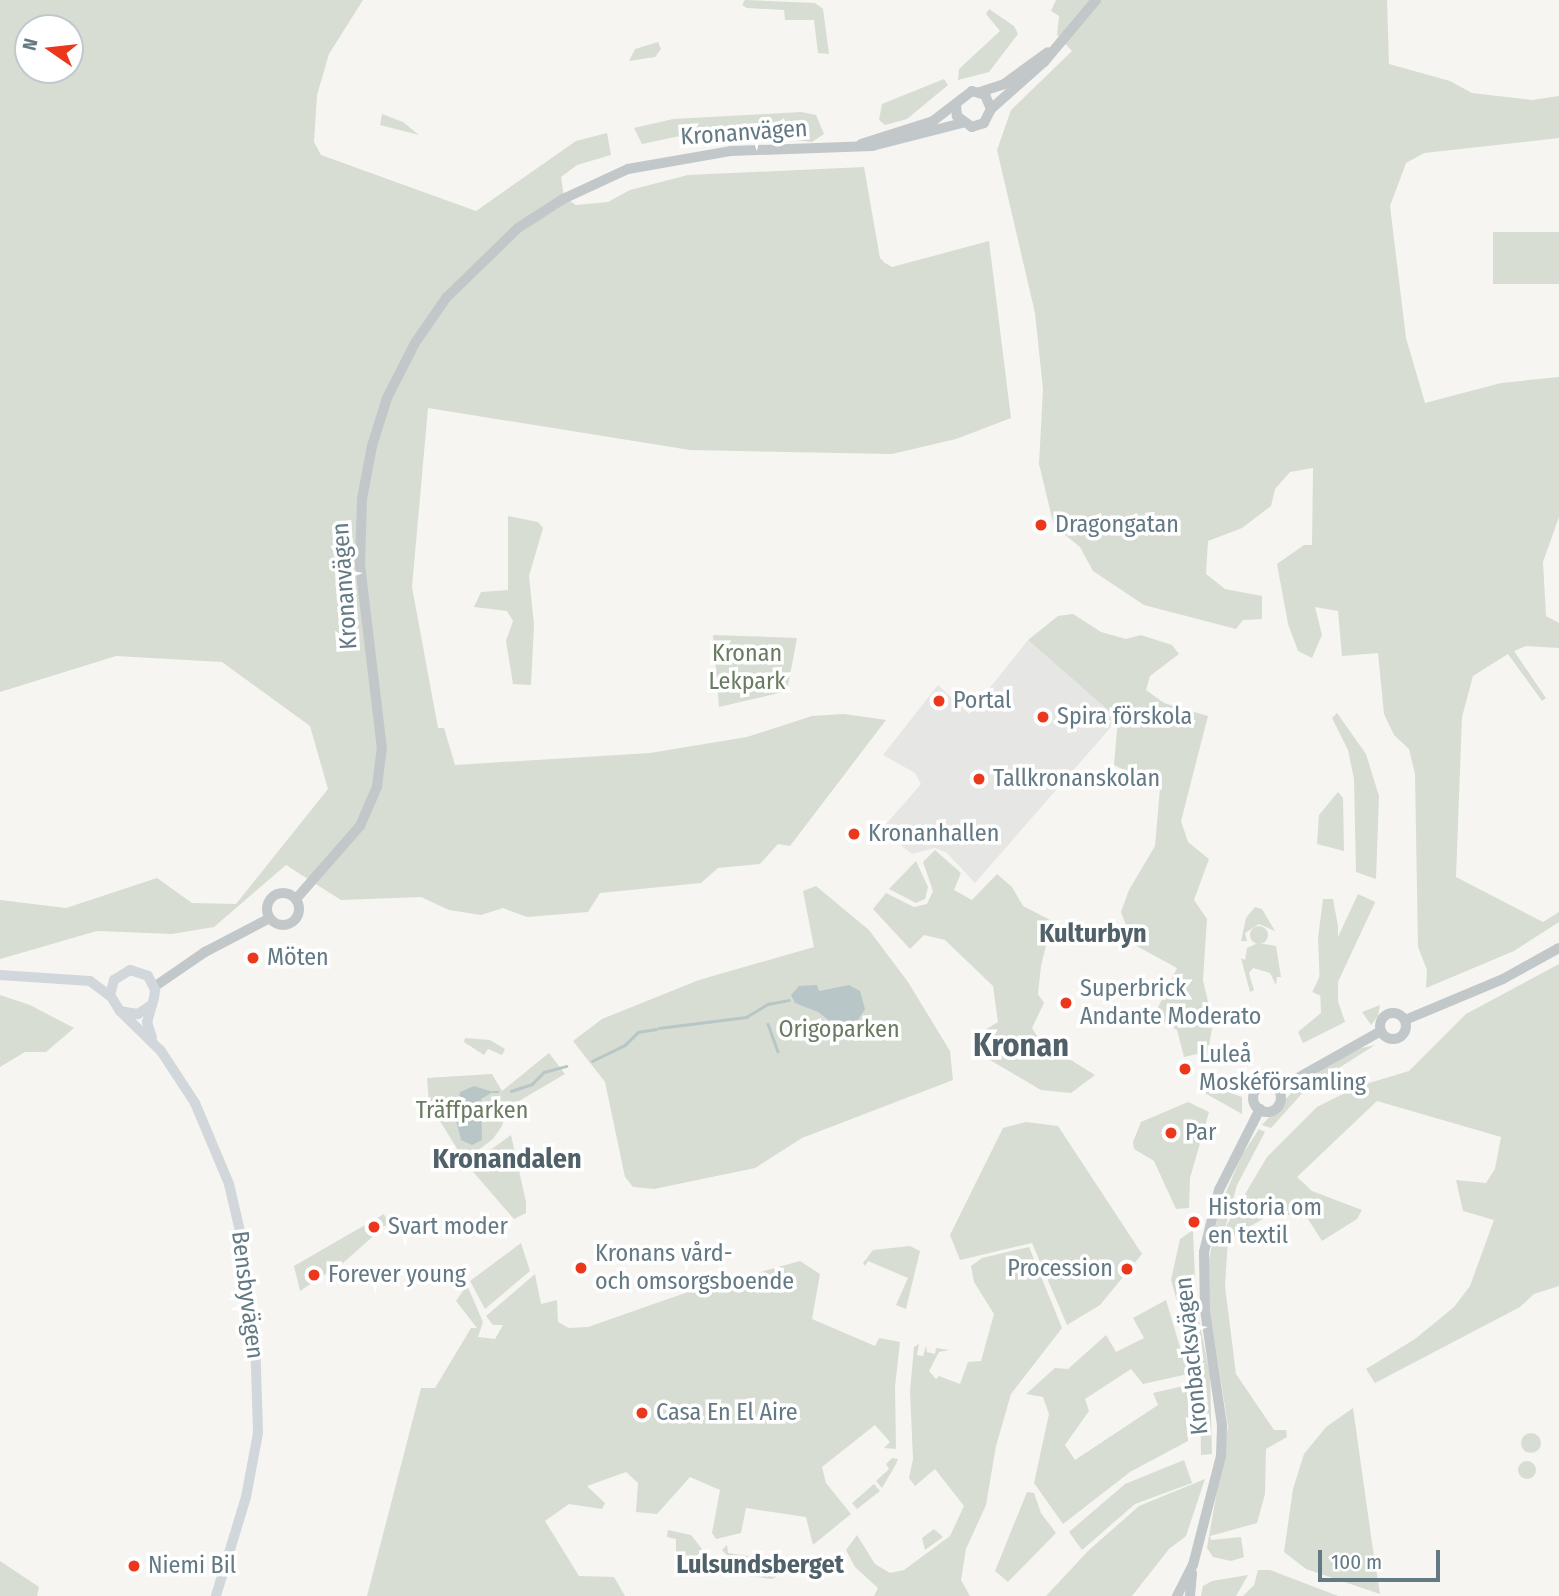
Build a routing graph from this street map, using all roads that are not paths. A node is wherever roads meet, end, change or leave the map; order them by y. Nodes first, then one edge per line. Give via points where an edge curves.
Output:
1 (1096, 0) edge
2 (1052, 51) junction
3 (980, 92) junction
4 (956, 104) junction
5 (991, 109) junction
6 (962, 123) junction
7 (857, 145) junction
8 (296, 899) junction
9 (270, 919) junction
10 (1559, 948) edge
11 (126, 971) junction
12 (0, 975) edge
13 (60, 979) junction
14 (154, 987) junction
15 (110, 997) junction
16 (151, 1005) junction
17 (120, 1011) junction
18 (1405, 1020) junction
19 (1381, 1031) junction
20 (161, 1051) junction
21 (1278, 1090) junction
22 (1260, 1109) junction
23 (228, 1553) junction
24 (1193, 1565) junction
25 (216, 1596) edge
26 (224, 1596) edge
27 (1177, 1596) edge
28 (1190, 1596) edge

1 - 2 street
2 - 3 street via 1004,84
2 - 5 street
3 - 4 street via 966,93
3 - 5 street
4 - 6 street
4 - 7 street, Kronanvägen via 933,121
5 - 6 street via 979,125
6 - 7 street, Kronanvägen via 872,146
7 - 8 street, Kronanvägen via 708,153 628,169 563,199 517,228 486,254 439,306 387,398 362,499 360,564 382,750 377,787 360,826
8 - 9 street via 288,893 274,896 267,905
8 - 9 street via 300,910 293,922 282,926
9 - 14 street via 205,952
10 - 18 street via 1503,979
11 - 13 main road
11 - 14 main road via 142,972
11 - 15 main road via 114,980
12 - 13 main road
13 - 15 main road via 95,983
14 - 16 main road
15 - 17 main road
16 - 17 main road via 135,1015
16 - 20 main road, Bensbyvägen via 147,1025
17 - 20 main road, Bensbyvägen
18 - 19 street via 1397,1013 1387,1014
18 - 19 street via 1405,1032 1399,1038 1391,1039
19 - 21 street
20 - 23 main road, Bensbyvägen via 195,1103 221,1164 238,1217 248,1278 258,1433 246,1497
21 - 22 street via 1278,1106
21 - 22 street via 1270,1084 1258,1087 1254,1097
22 - 24 street, Kronbacksvägen via 1219,1190 1204,1252 1205,1310 1222,1456
23 - 25 main road, Bensbyvägen
23 - 26 main road, Bensbyvägen
24 - 27 street, Kronbacksvägen
24 - 28 street, Kronbacksvägen

